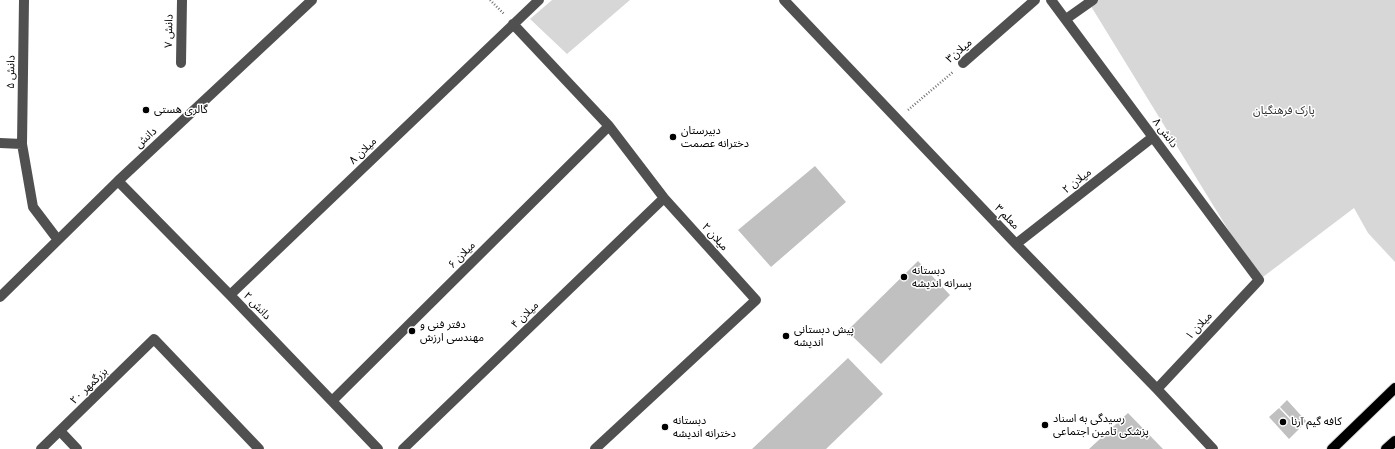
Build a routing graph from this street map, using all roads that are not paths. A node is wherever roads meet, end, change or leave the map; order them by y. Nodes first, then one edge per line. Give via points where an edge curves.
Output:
1 (24, 0) edge
2 (182, 0) edge
3 (312, 0) edge
4 (539, 0) edge
5 (784, 0) edge
6 (1035, 0) edge
7 (1052, 0) edge
8 (1094, 0) edge
9 (1066, 19) junction
10 (513, 24) junction
11 (181, 63) dead end
12 (963, 63) road end
13 (609, 126) junction
14 (1154, 138) junction
15 (0, 143) edge
16 (22, 144) junction
17 (118, 181) junction
18 (664, 198) junction
19 (58, 240) junction
20 (1016, 244) junction
21 (1259, 280) joint
22 (230, 295) junction
23 (0, 297) edge
24 (1395, 388) edge
25 (1157, 389) junction
26 (332, 401) junction
27 (60, 431) junction
28 (1395, 441) edge
29 (41, 449) edge
30 (77, 449) edge
31 (259, 449) edge
32 (378, 449) edge
33 (403, 449) edge
34 (595, 449) edge
35 (1213, 449) edge
36 (1332, 449) edge
37 (1386, 449) edge

1 - 16 street, دانش ۵
2 - 11 street, دانش ۷
3 - 17 street, دانش
4 - 10 street, میلان ۸
5 - 20 street, معلم ۳
6 - 12 street, میلان۳
7 - 9 street, دانش ۸
8 - 9 street
9 - 14 street, دانش ۸
10 - 13 street, میلان ۲
10 - 22 street, میلان ۸
13 - 18 street, میلان ۲
13 - 26 street, میلان ۶
14 - 20 street, میلان ۲
14 - 21 street, دانش ۸
15 - 16 street
16 - 19 street, دانش ۵ via 33,208
17 - 19 street, دانش
17 - 22 street, دانش ۲
18 - 33 street, میلان ۴
18 - 34 street, میلان ۲ via 756,300
19 - 23 street, دانش
20 - 25 street, معلم ۳
21 - 25 street, میلان ۱
22 - 26 street, دانش ۲
24 - 36 main road
25 - 35 street, معلم ۳
26 - 32 street, دانش ۲
27 - 29 street, بزرگمهر ۲۰
27 - 30 street
27 - 31 street, بزرگمهر ۲۰ via 154,339
28 - 37 main road

